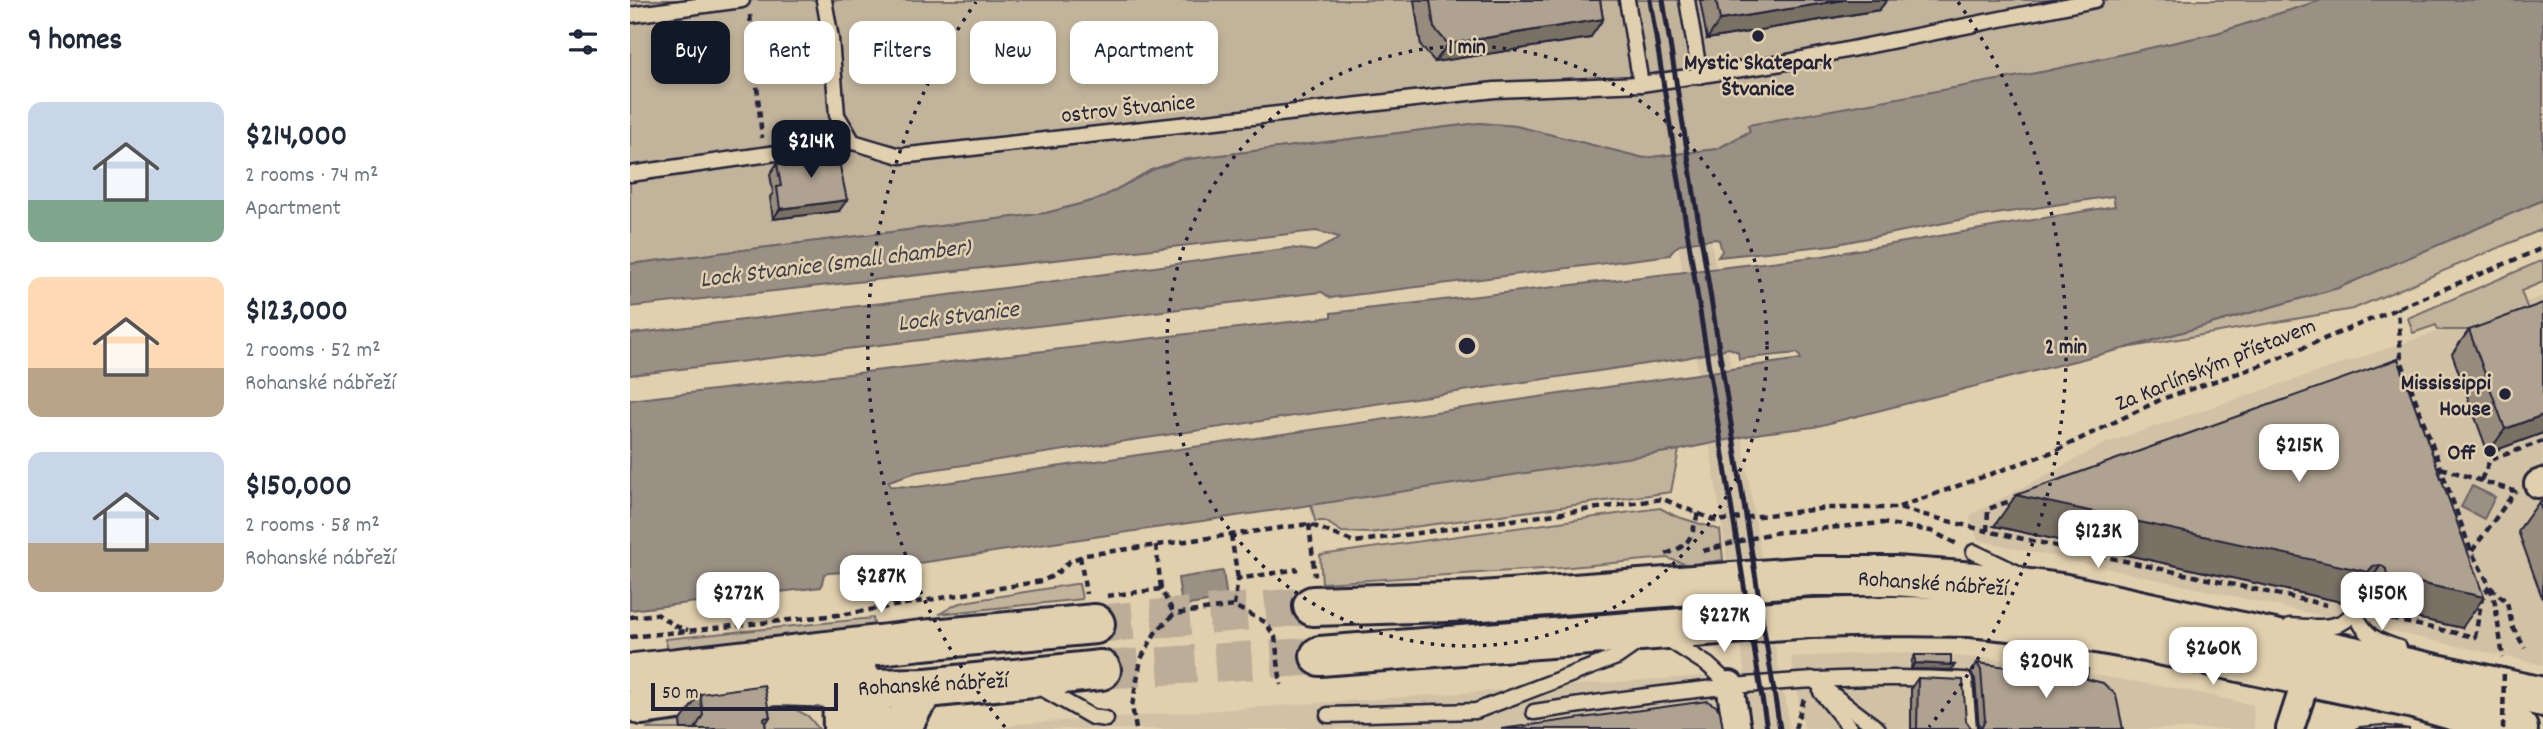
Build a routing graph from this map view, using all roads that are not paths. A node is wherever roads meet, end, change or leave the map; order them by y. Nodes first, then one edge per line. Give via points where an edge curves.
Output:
1 (824, 0) edge
2 (1627, 0) edge
3 (1687, 0) edge
4 (2095, 0) edge
5 (746, 6) edge
6 (630, 15) edge
7 (1700, 75) junction
8 (1641, 84) junction
9 (853, 142) junction
10 (630, 174) edge
11 (1974, 552) road end
12 (2061, 593) junction
13 (1315, 596) tunnel mouth
14 (1099, 610) tunnel mouth
15 (2209, 624) junction
16 (1651, 629) junction
17 (848, 649) junction
18 (1320, 656) tunnel mouth
19 (1101, 670) tunnel mouth
20 (636, 672) edge
21 (2307, 677) junction
22 (1024, 678) junction
23 (1812, 679) junction
24 (1730, 685) junction
25 (854, 688) junction
26 (927, 688) junction
27 (2543, 697) edge
28 (1534, 712) dead end
29 (1328, 715) dead end
30 (1107, 719) dead end
31 (1847, 728) edge
32 (843, 729) edge
33 (874, 729) edge
34 (901, 729) edge
35 (1737, 729) edge
36 (1878, 729) edge
37 (1969, 729) edge
38 (2290, 729) edge
39 (2518, 729) edge

1 - 9 lane via 837,115
2 - 8 lane
3 - 7 lane
4 - 7 lane, ostrov Štvanice via 1782,63
5 - 6 lane
7 - 8 lane, ostrov Štvanice
8 - 9 lane, ostrov Štvanice via 1496,90 900,156
9 - 10 lane
11 - 12 lane
12 - 13 main road, Rohanské nábřeží via 1908,577 1812,576 1482,601
12 - 15 main road, Rohanské nábřeží
14 - 17 main road, Rohanské nábřeží
15 - 27 main road, Rohanské nábřeží
15 - 27 lane via 2326,627 2342,623 2355,608 2361,628 2375,640
16 - 18 main road, Rohanské nábřeží
16 - 21 main road, Rohanské nábřeží via 1810,618 1970,617 2056,626
16 - 24 lane
16 - 29 lane via 1618,657 1476,711
17 - 20 main road, Rohanské nábřeží
17 - 25 main road
19 - 22 main road, Rohanské nábřeží
20 - 25 main road, Rohanské nábřeží via 776,686
21 - 38 street
21 - 39 main road, Rohanské nábřeží via 2414,699
22 - 26 main road, Rohanské nábřeží
22 - 30 lane, Rohanské nábřeží via 1092,717
23 - 24 lane
23 - 31 lane
23 - 36 lane
23 - 37 lane via 1901,676 1965,680
24 - 28 lane
24 - 35 street
25 - 26 main road, Rohanské nábřeží
25 - 32 main road
25 - 33 main road
26 - 34 main road

